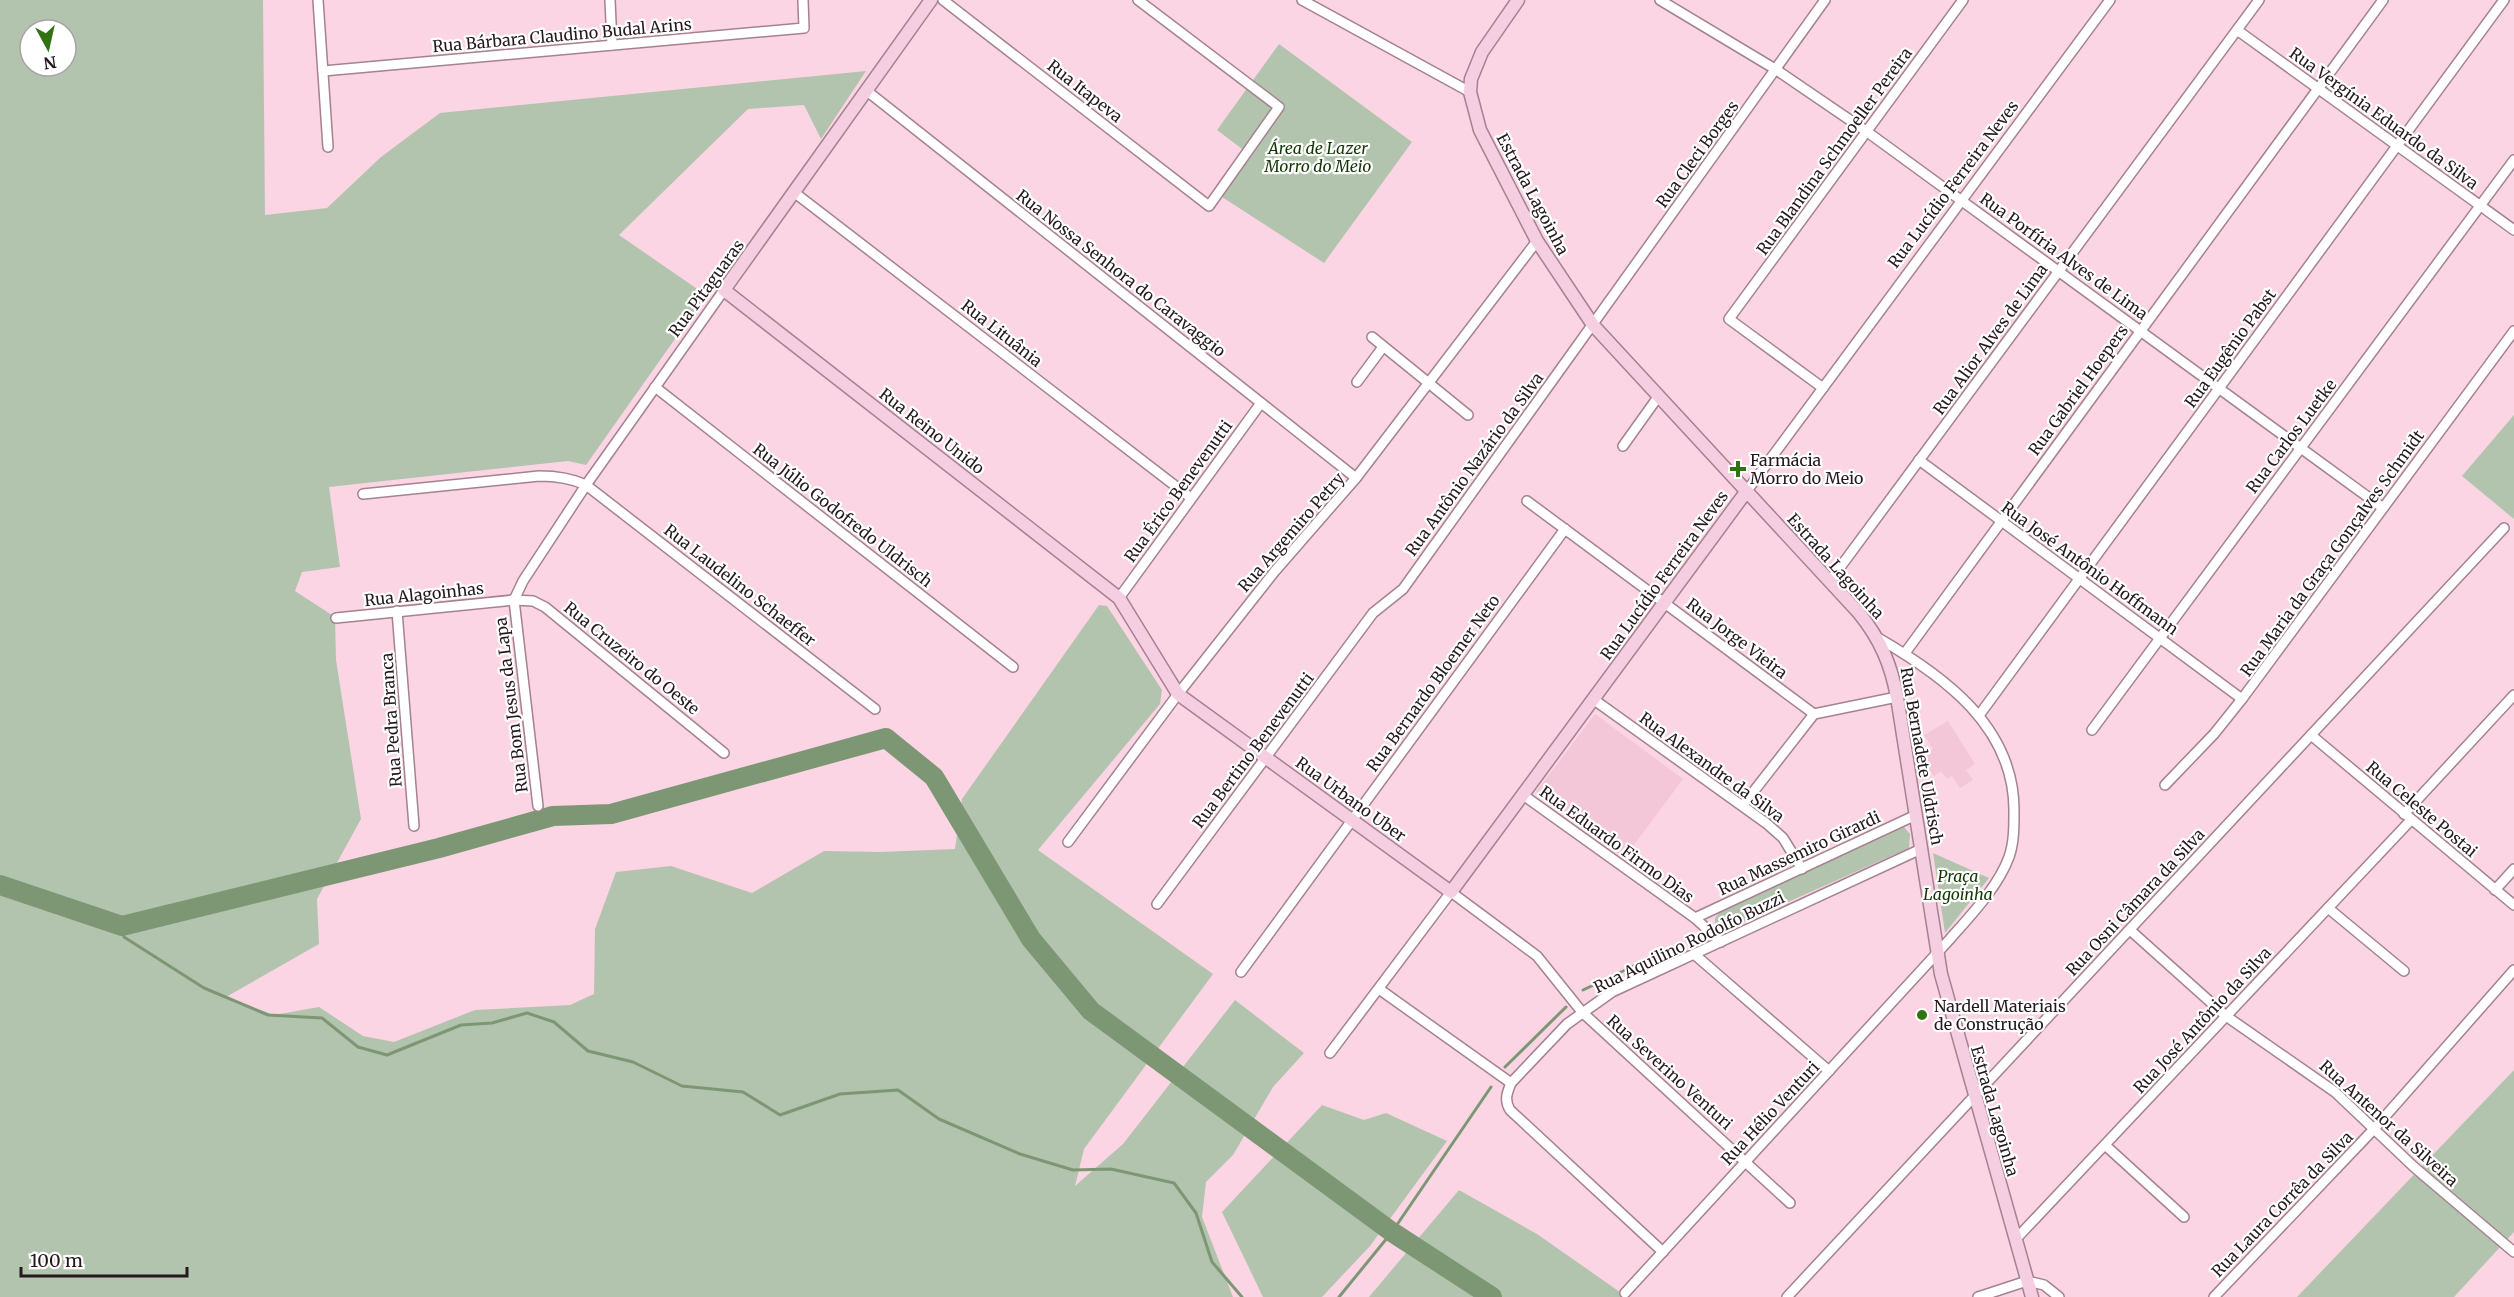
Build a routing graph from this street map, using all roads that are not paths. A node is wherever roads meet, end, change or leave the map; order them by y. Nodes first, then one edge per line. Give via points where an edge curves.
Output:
1 (318, 0) edge
2 (610, 0) edge
3 (804, 0) edge
4 (931, 0) edge
5 (943, 0) edge
6 (1138, 0) edge
7 (1302, 0) edge
8 (1518, 0) edge
9 (1660, 0) edge
10 (1825, 0) edge
11 (1963, 0) edge
12 (2110, 0) edge
13 (2259, 0) edge
14 (2383, 0) edge
15 (2504, 0) edge
16 (2237, 30) junction
17 (612, 45) junction
18 (1775, 69) junction
19 (323, 71) junction
20 (2318, 88) junction
21 (867, 91) junction
22 (1470, 92) junction
23 (1866, 131) junction
24 (2397, 146) junction
25 (328, 147) dead end
26 (2514, 160) edge
27 (795, 193) junction
28 (1962, 200) junction
29 (2480, 206) junction
30 (2514, 230) edge
31 (1537, 241) junction
32 (2059, 271) junction
33 (724, 290) junction
34 (1593, 325) junction
35 (2141, 330) junction
36 (2514, 331) edge
37 (1372, 337) dead end
38 (1383, 347) junction
39 (1357, 382) dead end
40 (1429, 383) junction
41 (656, 387) junction
42 (1823, 388) junction
43 (2219, 388) junction
44 (1658, 397) junction
45 (1261, 403) junction
46 (1468, 415) dead end
47 (1623, 446) dead end
48 (2301, 448) junction
49 (1919, 460) junction
50 (1356, 478) junction
51 (586, 485) junction
52 (1746, 492) junction
53 (363, 494) dead end
54 (1191, 498) junction
55 (1527, 501) dead end
56 (2382, 508) junction
57 (2001, 521) junction
58 (2504, 528) dead end
59 (1565, 529) junction
60 (2079, 579) junction
61 (1830, 581) junction
62 (1119, 598) junction
63 (514, 600) junction
64 (1665, 602) junction
65 (397, 612) junction
66 (1373, 614) joint
67 (336, 618) dead end
68 (1878, 638) junction
69 (2160, 638) junction
70 (1905, 653) junction
71 (1013, 667) dead end
72 (1178, 694) junction
73 (2514, 696) edge
74 (1897, 697) junction
75 (1593, 699) junction
76 (2242, 699) junction
77 (875, 709) dead end
78 (1814, 714) junction
79 (1980, 714) junction
80 (2092, 730) dead end
81 (2311, 735) junction
82 (724, 753) dead end
83 (1266, 758) junction
84 (2164, 786) dead end
85 (1523, 795) junction
86 (1743, 805) junction
87 (538, 806) dead end
88 (1916, 815) junction
89 (2407, 817) junction
90 (1352, 820) junction
91 (414, 826) dead end
92 (1068, 842) dead end
93 (1921, 849) junction
94 (1802, 869) junction
95 (2514, 869) edge
96 (2495, 890) junction
97 (1451, 892) junction
98 (1157, 904) dead end
99 (2514, 905) edge
100 (2328, 908) junction
101 (1695, 918) junction
102 (2130, 930) junction
103 (1721, 942) junction
104 (1937, 953) junction
105 (1694, 954) junction
106 (2514, 970) edge
107 (2404, 971) dead end
108 (1241, 972) dead end
109 (1379, 989) junction
110 (1582, 1012) junction
111 (2226, 1016) junction
112 (1330, 1053) dead end
113 (1829, 1071) junction
114 (1511, 1083) junction
115 (1975, 1096) junction
116 (2374, 1128) junction
117 (2105, 1145) junction
118 (1746, 1162) junction
119 (1790, 1203) dead end
120 (2184, 1217) dead end
121 (2015, 1240) junction
122 (1663, 1252) junction
123 (2514, 1252) edge
124 (2027, 1281) junction
125 (1625, 1293) dead end
126 (1787, 1297) edge
127 (1978, 1297) edge
128 (2032, 1297) edge
129 (2059, 1297) edge
130 (2214, 1297) edge

1 - 19 street
2 - 17 street
3 - 17 street, Rua Bárbara Claudino Budal Arins via 804,28
4 - 21 street, Rua Pitaguaras
5 - 6 street, Rua Itapeva via 1209,206 1279,107
7 - 22 street
8 - 22 street, Estrada Lagoinha via 1479,58
9 - 18 street, Rua Porfíria Alves de Lima
10 - 18 street, Rua Cleci Borges
11 - 23 street, Rua Blandina Schmoeller Pereira
12 - 28 street, Rua Lucídio Ferreira Neves
13 - 16 street, Rua Alior Alves de Lima
14 - 20 street, Rua Gabriel Hoepers
15 - 24 street, Rua Eugênio Pabst
16 - 20 street, Rua Vergínia Eduardo da Silva
16 - 32 street, Rua Alior Alves de Lima
17 - 19 street, Rua Bárbara Claudino Budal Arins
18 - 23 street, Rua Porfíria Alves de Lima
18 - 34 street, Rua Cleci Borges
19 - 25 street
20 - 24 street, Rua Vergínia Eduardo da Silva
20 - 35 street, Rua Gabriel Hoepers
21 - 27 street, Rua Pitaguaras
21 - 45 street, Rua Nossa Senhora do Caravaggio
22 - 31 street, Estrada Lagoinha via 1480,130
23 - 28 street, Rua Porfíria Alves de Lima
23 - 42 street, Rua Blandina Schmoeller Pereira via 1729,319
24 - 29 street, Rua Vergínia Eduardo da Silva
24 - 43 street, Rua Eugênio Pabst
26 - 29 street, Rua Carlos Luetke
27 - 33 street, Rua Pitaguaras
27 - 54 street, Rua Lituânia
28 - 32 street, Rua Porfíria Alves de Lima
28 - 42 street, Rua Lucídio Ferreira Neves
29 - 30 street, Rua Vergínia Eduardo da Silva
29 - 48 street, Rua Carlos Luetke
31 - 34 street, Estrada Lagoinha
31 - 40 street, Rua Argemiro Petry
32 - 35 street, Rua Porfíria Alves de Lima
32 - 49 street, Rua Alior Alves de Lima
33 - 41 street, Rua Pitaguaras
33 - 62 street, Rua Reino Unido
34 - 44 street, Estrada Lagoinha
34 - 66 street, Rua Antônio Nazário da Silva via 1403,588
35 - 43 street, Rua Porfíria Alves de Lima
35 - 57 street, Rua Gabriel Hoepers
36 - 56 street, Rua Maria da Graça Gonçalves Schmidt
37 - 38 street
38 - 39 street
38 - 40 street
40 - 46 street
40 - 50 street, Rua Argemiro Petry
41 - 51 street, Rua Pitaguaras
41 - 71 street, Rua Júlio Godofredo Uldrisch
42 - 52 street, Rua Lucídio Ferreira Neves
43 - 48 street, Rua Porfíria Alves de Lima
43 - 60 street, Rua Eugênio Pabst
44 - 47 street
44 - 52 street, Estrada Lagoinha
45 - 50 street, Rua Nossa Senhora do Caravaggio
45 - 54 street, Rua Érico Benevenutti
48 - 56 street, Rua Porfíria Alves de Lima
48 - 69 street, Rua Carlos Luetke
49 - 57 street, Rua José Antônio Hoffmann
49 - 61 street, Rua Alior Alves de Lima
50 - 72 street, Rua Argemiro Petry via 1275,571
51 - 53 street via 550,476
51 - 63 street, Rua Pitaguaras
51 - 77 street, Rua Laudelino Schaeffer
52 - 61 street, Estrada Lagoinha
52 - 64 street, Rua Lucídio Ferreira Neves
54 - 62 street, Rua Érico Benevenutti
55 - 59 street, Rua Jorge Vieira
56 - 76 street, Rua Maria da Graça Gonçalves Schmidt
57 - 60 street, Rua José Antônio Hoffmann
57 - 70 street, Rua Gabriel Hoepers
58 - 81 street, Rua Osni Câmara da Silva
59 - 64 street, Rua Jorge Vieira
59 - 90 street, Rua Bernardo Bloemer Neto
60 - 69 street, Rua José Antônio Hoffmann
60 - 79 street, Rua Eugênio Pabst
61 - 68 street, Estrada Lagoinha
62 - 72 street, Rua Urbano Uber
63 - 65 street, Rua Alagoinhas
63 - 82 street, Rua Cruzeiro do Oeste via 533,601 545,607
63 - 87 street, Rua Bom Jesus da Lapa
64 - 75 street, Rua Lucídio Ferreira Neves
64 - 78 street, Rua Jorge Vieira
65 - 67 street, Rua Alagoinhas
65 - 91 street, Rua Pedra Branca
66 - 83 street, Rua Bertino Benevenutti
68 - 70 street, Estrada Lagoinha
68 - 74 street, Rua Bernadete Uldrisch
69 - 76 street, Rua José Antônio Hoffmann
69 - 80 street, Rua Carlos Luetke
70 - 79 street, Estrada Lagoinha
72 - 83 street, Rua Urbano Uber
72 - 92 street, Rua Argemiro Petry
73 - 89 street, Rua José Antônio da Silva
74 - 78 street
74 - 88 street, Rua Bernadete Uldrisch
75 - 85 street, Rua Lucídio Ferreira Neves
75 - 86 street, Rua Alexandre da Silva
76 - 84 street, Rua Maria da Graça Gonçalves Schmidt
78 - 86 street
79 - 104 street, Estrada Lagoinha via 1998,743 2008,770 2014,796 2012,844 1999,877
81 - 89 street, Rua Celeste Postai
81 - 102 street, Rua Osni Câmara da Silva
83 - 90 street, Rua Urbano Uber
83 - 98 street, Rua Bertino Benevenutti
85 - 97 street, Rua Lucídio Ferreira Neves
85 - 101 street, Rua Eduardo Firmo Dias
86 - 94 street, Rua Alexandre da Silva via 1783,838
88 - 93 street, Rua Bernadete Uldrisch
88 - 94 street, Rua Massemiro Girardi
89 - 96 street, Rua Celeste Postai
89 - 100 street, Rua José Antônio da Silva
90 - 97 street, Rua Urbano Uber
90 - 108 street, Rua Bernardo Bloemer Neto
93 - 103 street, Rua Aquilino Rodolfo Buzzi
93 - 104 street, Rua Bernadete Uldrisch
94 - 101 street, Rua Massemiro Girardi
95 - 96 street
96 - 99 street, Rua Celeste Postai
97 - 109 street, Rua Lucídio Ferreira Neves
97 - 110 street, Rua Urbano Uber via 1537,956
100 - 107 street
100 - 111 street, Rua José Antônio da Silva
101 - 103 street, Rua Eduardo Firmo Dias
102 - 111 street, Rua Antenor da Silveira
102 - 115 street, Rua Osni Câmara da Silva
103 - 105 street, Rua Aquilino Rodolfo Buzzi
104 - 113 street, Rua Hélio Venturi
104 - 115 street, Estrada Lagoinha
105 - 110 street, Rua Aquilino Rodolfo Buzzi via 1612,992
105 - 113 street
106 - 116 street, Rua Laura Corrêa da Silva
109 - 112 street, Rua Lucídio Ferreira Neves
109 - 114 street
110 - 114 street, Rua Aquilino Rodolfo Buzzi
110 - 118 street, Rua Severino Venturi
111 - 116 street, Rua Antenor da Silveira via 2322,1081
111 - 117 street, Rua José Antônio da Silva
113 - 118 street, Rua Hélio Venturi
114 - 122 street via 1506,1094 1510,1110
115 - 121 street, Estrada Lagoinha
115 - 126 street, Rua Osni Câmara da Silva
116 - 123 street, Rua Antenor da Silveira
116 - 130 street, Rua Laura Corrêa da Silva
117 - 120 street
117 - 121 street, Rua José Antônio da Silva
118 - 119 street, Rua Severino Venturi
118 - 122 street, Rua Hélio Venturi
121 - 124 street, Estrada Lagoinha
122 - 125 street, Rua Hélio Venturi
124 - 127 street
124 - 128 street, Estrada Lagoinha
124 - 129 street via 2044,1285

